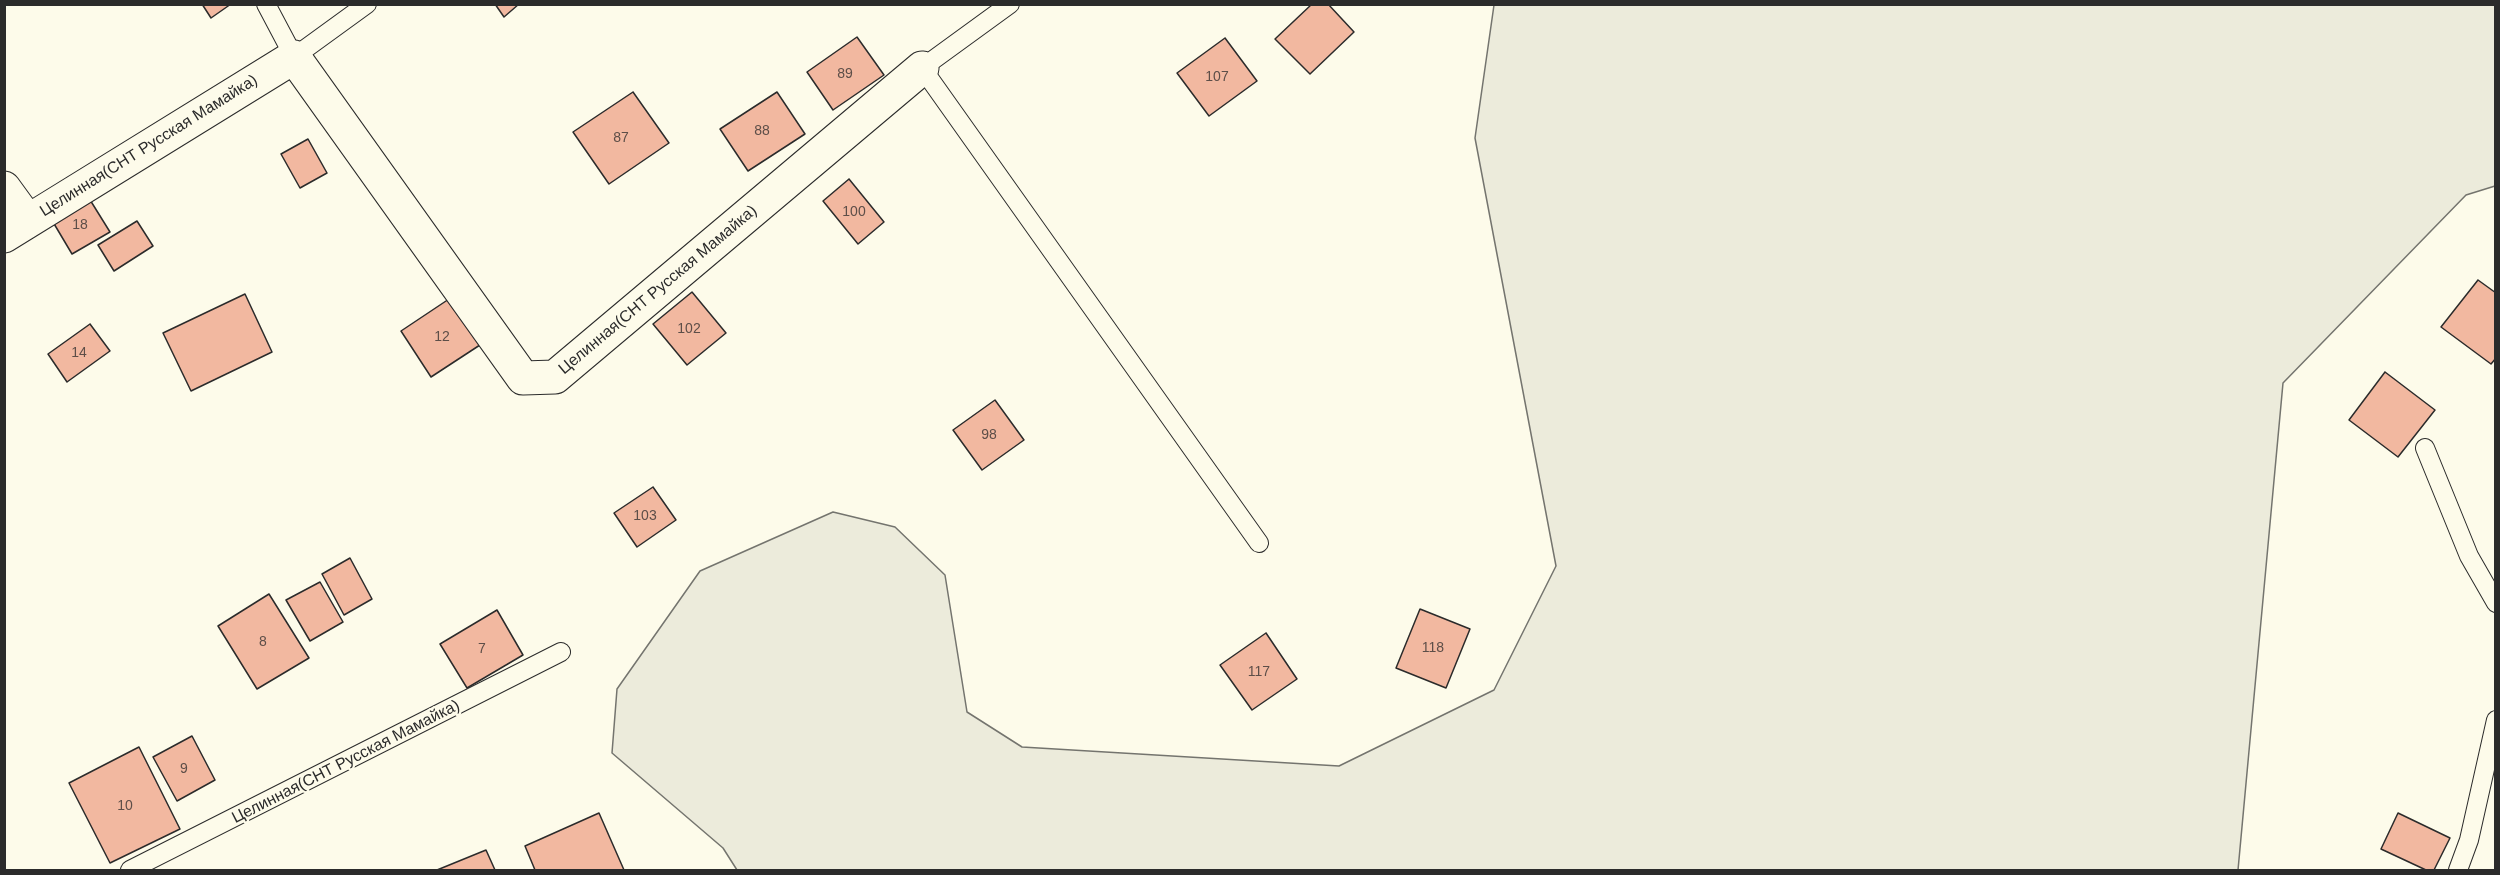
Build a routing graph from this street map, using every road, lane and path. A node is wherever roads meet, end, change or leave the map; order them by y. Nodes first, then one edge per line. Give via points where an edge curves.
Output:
1 (266, 4) edge
2 (367, 4) edge
3 (1010, 4) edge
4 (294, 57) junction
5 (922, 68) junction
6 (4, 188) edge
7 (16, 228) edge
8 (2425, 448) dead end
9 (1259, 543) dead end
10 (2496, 603) edge
11 (561, 652) dead end
12 (2496, 720) edge
13 (130, 870) edge
14 (2458, 870) edge

1 - 4 lane, Целинная(СНТ Русская Мамайка)
2 - 4 lane, Целинная(СНТ Русская Мамайка)
3 - 5 lane
4 - 5 street, Целинная(СНТ Русская Мамайка) via 523,378 555,378
4 - 7 street, Целинная(СНТ Русская Мамайка)
5 - 9 lane
6 - 7 street
8 - 10 lane via 2469,556
11 - 13 lane, Целинная(СНТ Русская Мамайка)
12 - 14 lane via 2469,840

